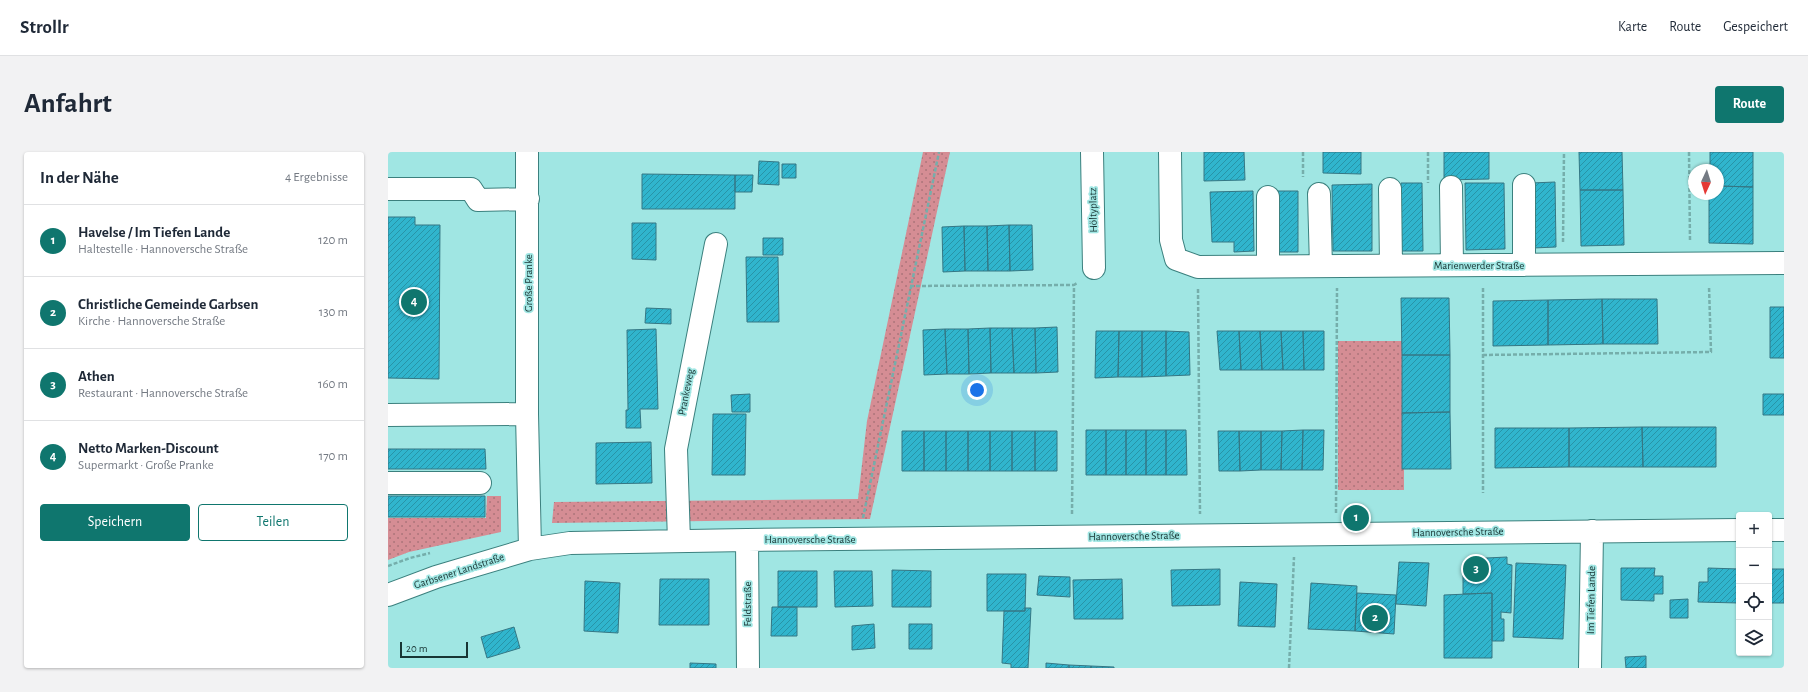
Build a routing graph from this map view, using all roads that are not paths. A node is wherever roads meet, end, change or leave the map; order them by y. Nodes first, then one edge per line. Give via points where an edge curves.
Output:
1 (527, 152) edge
2 (1092, 152) edge
3 (1170, 152) edge
4 (1524, 185) dead end
5 (1451, 187) dead end
6 (388, 189) edge
7 (1390, 189) dead end
8 (1320, 194) dead end
9 (1268, 197) dead end
10 (528, 199) junction
11 (716, 244) dead end
12 (1784, 264) edge
13 (1329, 265) junction
14 (1391, 265) junction
15 (1452, 265) junction
16 (1524, 265) junction
17 (1268, 266) junction
18 (1094, 268) road end
19 (527, 414) junction
20 (388, 415) edge
21 (388, 483) edge
22 (480, 483) dead end
23 (1736, 530) edge
24 (1772, 530) edge
25 (1784, 530) edge
26 (1592, 531) junction
27 (747, 540) junction
28 (679, 541) junction
29 (530, 549) junction
30 (388, 595) edge
31 (748, 668) edge
32 (1590, 668) edge

1 - 10 street, Große Pranke
2 - 18 street, Höltyplatz
3 - 17 street, Marienwerder Straße via 1171,240 1176,259 1198,267
4 - 16 street
5 - 15 street
6 - 10 street via 470,190 478,200
7 - 14 street
8 - 13 street
9 - 17 street
10 - 19 street, Große Pranke
11 - 28 street, Prankeweg via 676,449
12 - 16 street, Marienwerder Straße
13 - 14 street, Marienwerder Straße
13 - 17 street, Marienwerder Straße
14 - 15 street, Marienwerder Straße
15 - 16 street, Marienwerder Straße
19 - 20 street
19 - 29 street, Große Pranke
21 - 22 street
23 - 26 street, Hannoversche Straße
24 - 25 street
26 - 27 street, Hannoversche Straße
26 - 32 street, Im Tiefen Lande
27 - 28 street, Hannoversche Straße
27 - 31 street, Feldstraße
28 - 29 street, Hannoversche Straße via 570,543
29 - 30 street, Garbsener Landstraße via 436,577

